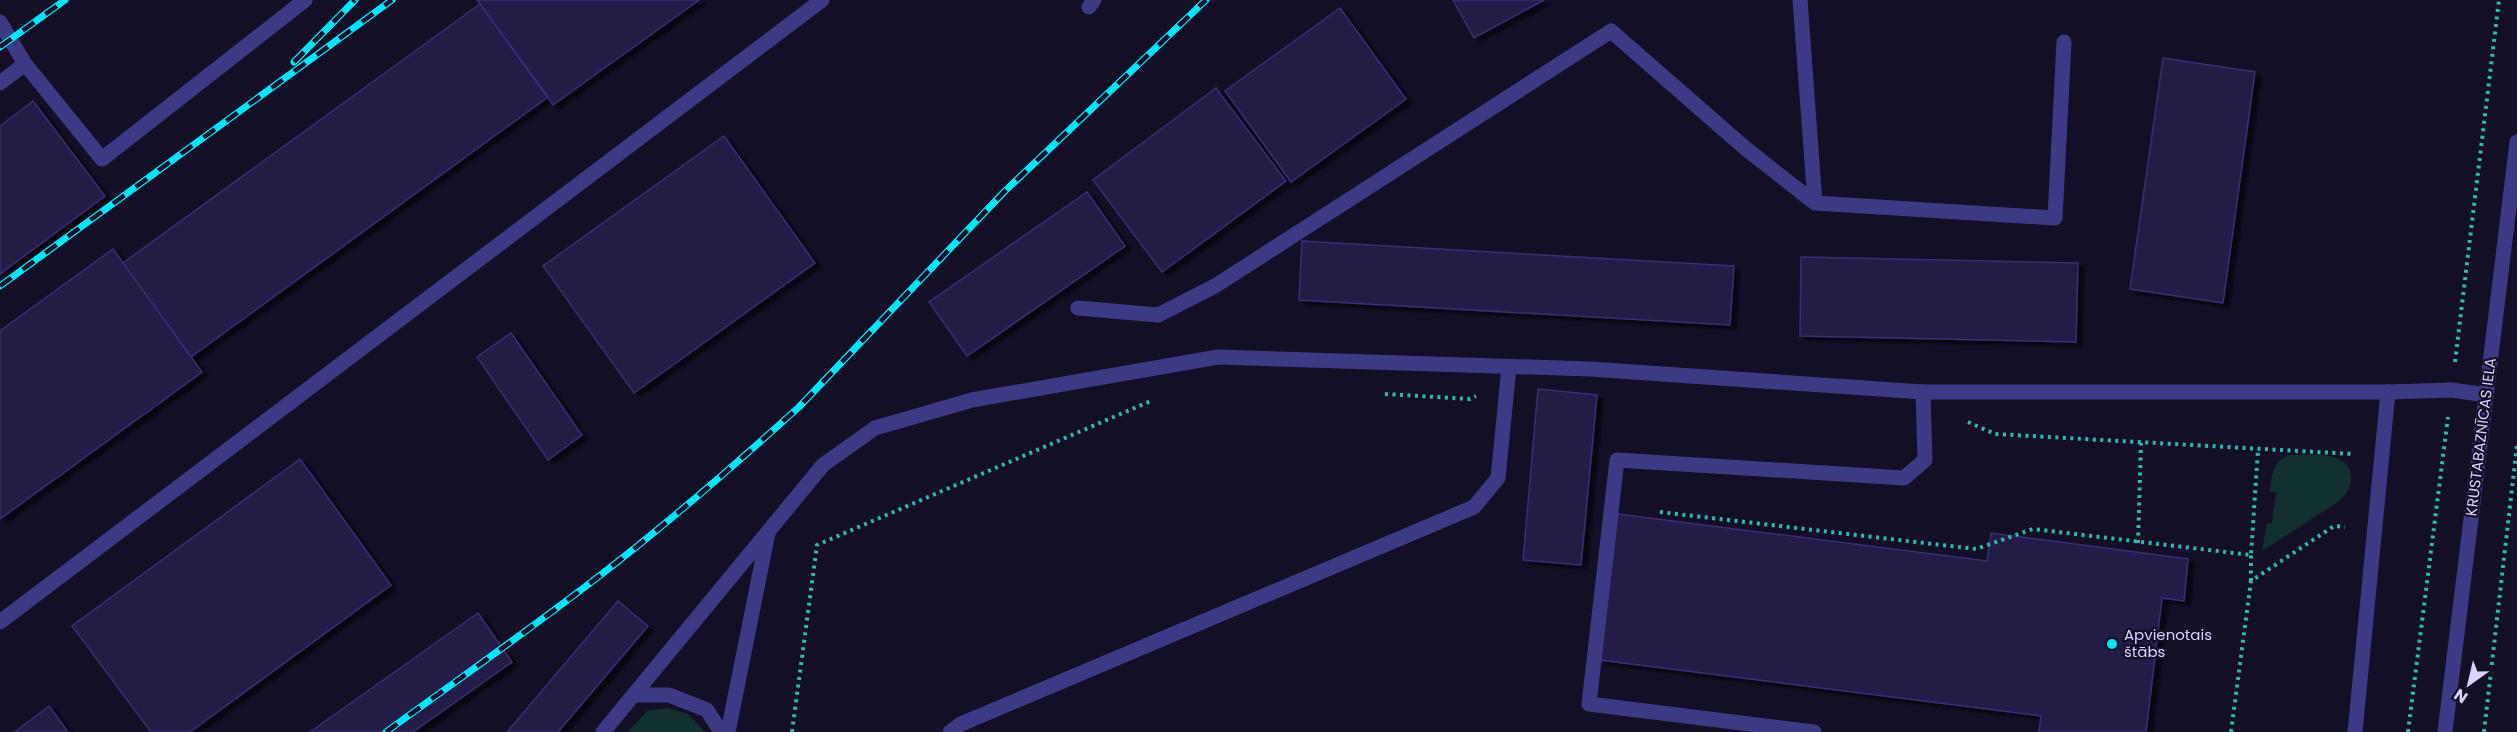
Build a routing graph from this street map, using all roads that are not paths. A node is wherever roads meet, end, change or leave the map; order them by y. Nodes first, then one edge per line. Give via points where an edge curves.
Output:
1 (305, 0) edge
2 (822, 0) edge
3 (1800, 0) edge
4 (0, 22) edge
5 (2064, 42) dead end
6 (25, 64) junction
7 (0, 83) edge
8 (2517, 142) edge
9 (2516, 160) edge
10 (1815, 202) junction
11 (1078, 309) dead end
12 (1509, 367) junction
13 (1923, 392) junction
14 (2388, 392) junction
15 (2486, 395) junction
16 (768, 533) junction
17 (0, 621) edge
18 (636, 695) junction
19 (603, 732) edge
20 (721, 732) edge
21 (728, 732) edge
22 (950, 732) edge
23 (1814, 732) edge
24 (2355, 732) edge
25 (2445, 732) edge

1 - 6 street via 102,159
2 - 17 street
3 - 10 street
4 - 6 street
5 - 10 street via 2055,218
6 - 7 street
8 - 9 street, KRUSTABAZNĪCAS IELA
9 - 15 street, KRUSTABAZNĪCAS IELA
10 - 11 street via 1745,148 1611,31 1215,286 1158,315
12 - 13 street
12 - 16 street via 1218,357 972,400 875,428 823,465
12 - 22 street via 1498,478 1474,507 961,724
13 - 14 street
13 - 23 street via 1925,460 1904,478 1617,460 1589,704
14 - 15 street via 2452,390
14 - 24 street
15 - 25 street, KRUSTABAZNĪCAS IELA
16 - 18 street
16 - 21 street
18 - 19 street
18 - 20 street via 669,695 707,710

